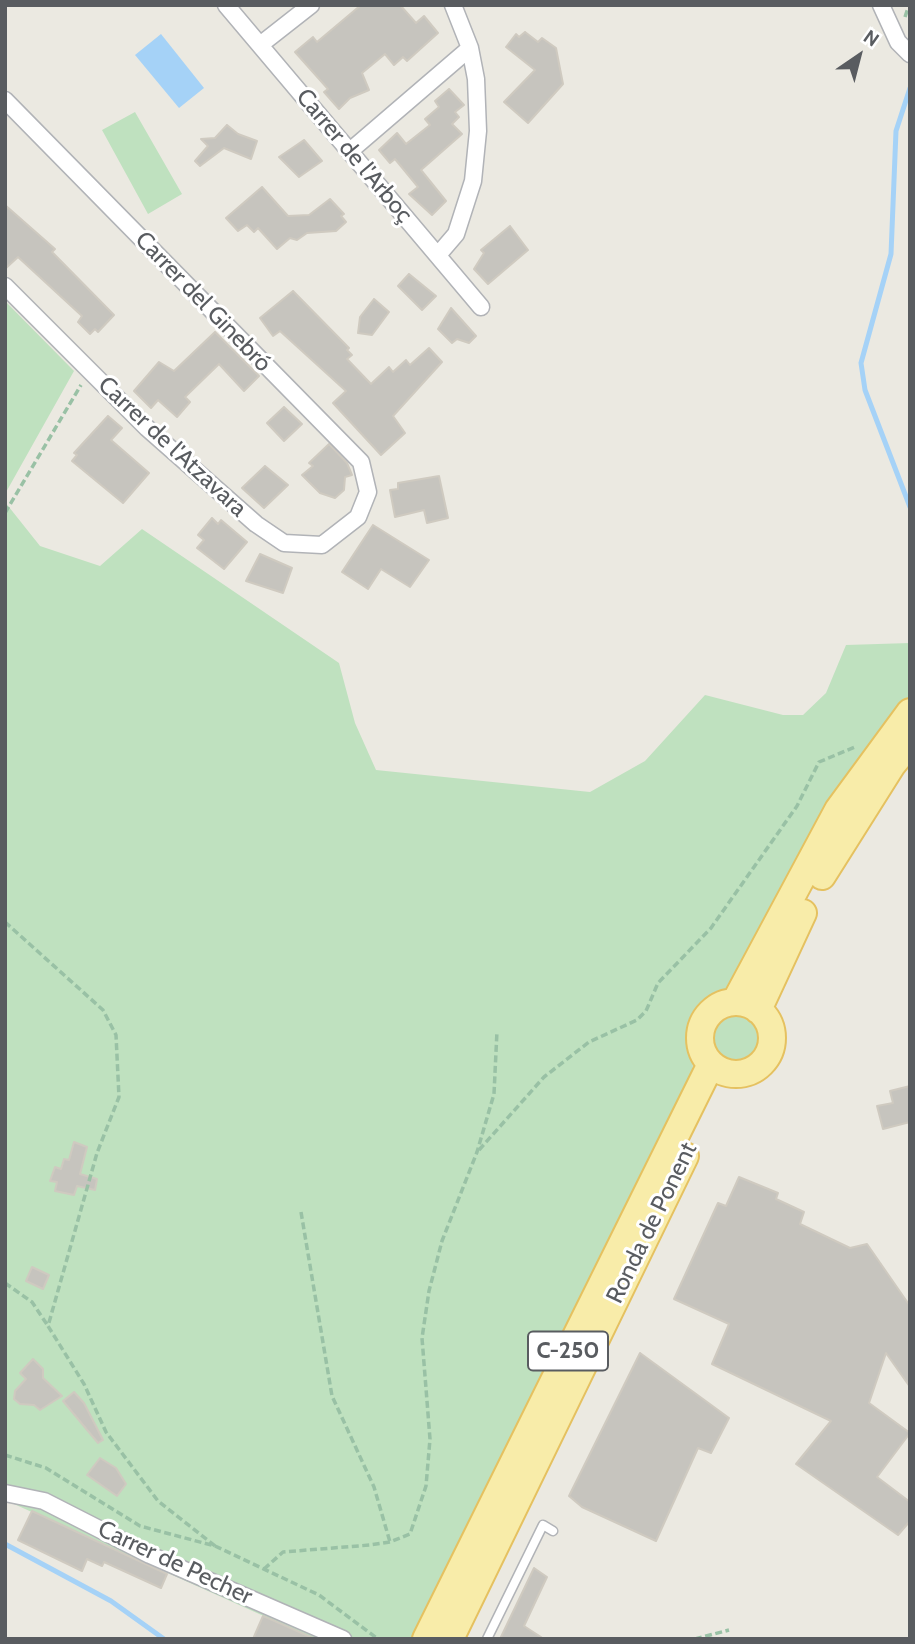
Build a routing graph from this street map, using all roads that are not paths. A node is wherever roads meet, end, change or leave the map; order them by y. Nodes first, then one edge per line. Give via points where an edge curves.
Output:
1 (226, 5) edge
2 (311, 5) edge
3 (453, 5) edge
4 (881, 5) edge
5 (260, 46) junction
6 (470, 48) junction
7 (910, 54) edge
8 (5, 100) edge
9 (349, 151) junction
10 (439, 255) junction
11 (5, 286) edge
12 (481, 307) dead end
13 (358, 517) joint
14 (910, 712) edge
15 (910, 743) edge
16 (747, 1006) junction
17 (719, 1069) junction
18 (5, 1493) edge
19 (553, 1531) dead end
20 (343, 1639) edge
21 (426, 1639) edge
22 (450, 1639) edge
23 (487, 1639) edge

1 - 5 street, Carrer de l'Arboç
2 - 5 street
3 - 6 street
4 - 7 street via 898,42
5 - 9 street, Carrer de l'Arboç
6 - 9 street
6 - 10 street via 478,131 473,181 456,234
8 - 13 street, Carrer del Ginebró via 361,462 369,492
9 - 10 street, Carrer de l'Arboç
10 - 12 street, Carrer de l'Arboç
11 - 13 street, Carrer de l'Atzavara via 147,429 284,543 322,545
14 - 16 main road via 838,810
15 - 16 main road via 826,867
16 - 17 main road via 718,1007 702,1025 700,1043
16 - 17 main road via 771,1030 768,1054 751,1071
17 - 21 main road, C-250
17 - 22 main road, Ronda de Ponent / C-250
18 - 20 street, Carrer de Pecher via 44,1501 150,1555
19 - 23 lane via 543,1525

